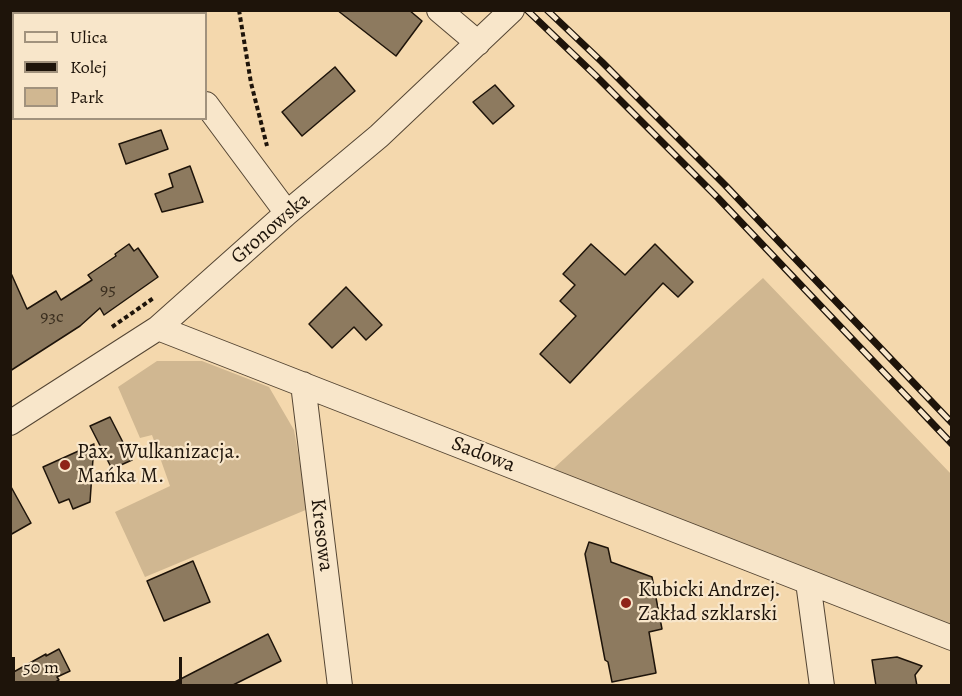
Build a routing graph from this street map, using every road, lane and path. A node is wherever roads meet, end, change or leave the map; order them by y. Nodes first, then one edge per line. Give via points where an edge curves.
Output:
1 (239, 10) edge
2 (439, 10) edge
3 (512, 10) edge
4 (478, 43) junction
5 (207, 105) edge
6 (268, 151) dead end
7 (287, 213) junction
8 (164, 291) dead end
9 (111, 328) dead end
10 (158, 328) junction
11 (303, 384) junction
12 (10, 423) edge
13 (808, 582) junction
14 (951, 638) edge
15 (340, 686) edge
16 (822, 686) edge

1 - 6 path
2 - 4 street
3 - 4 street, Gronowska
4 - 7 street, Gronowska via 379,136
5 - 7 street
7 - 10 street, Gronowska
8 - 9 path
10 - 11 street, Sadowa
10 - 12 street, Gronowska
11 - 13 street, Sadowa
11 - 15 street, Kresowa
13 - 14 street, Sadowa
13 - 16 street

